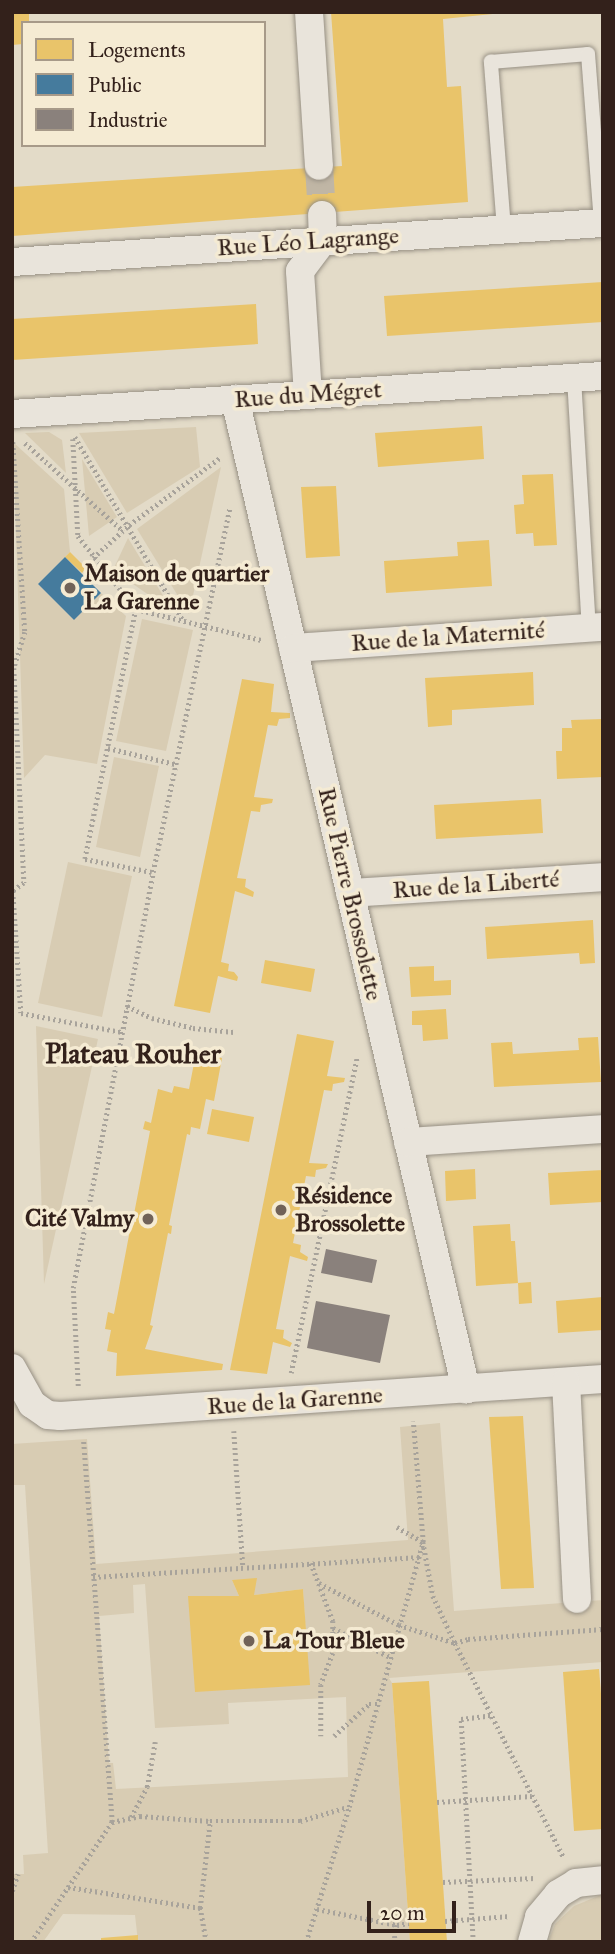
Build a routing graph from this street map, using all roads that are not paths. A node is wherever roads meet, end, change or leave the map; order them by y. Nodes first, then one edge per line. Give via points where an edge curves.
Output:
1 (309, 12) edge
2 (319, 166) tunnel mouth
3 (602, 223) edge
4 (322, 228) junction
5 (504, 229) junction
6 (12, 262) edge
7 (603, 376) edge
8 (573, 377) junction
9 (308, 395) junction
10 (235, 399) junction
11 (12, 414) edge
12 (596, 627) edge
13 (293, 648) junction
14 (603, 877) edge
15 (350, 893) junction
16 (603, 1129) edge
17 (408, 1142) junction
18 (12, 1368) edge
19 (603, 1380) edge
20 (566, 1382) junction
21 (466, 1389) junction
22 (577, 1599) dead end
23 (590, 1882) edge
24 (535, 1932) edge

1 - 2 street
3 - 5 street, Rue Léo Lagrange
3 - 5 lane via 588,54 491,62
4 - 5 street, Rue Léo Lagrange
4 - 6 street, Rue Léo Lagrange
4 - 9 street via 300,271
7 - 8 street, Rue du Mégret
8 - 9 street, Rue du Mégret
8 - 12 lane
9 - 10 street, Rue du Mégret
10 - 11 street, Rue du Mégret
10 - 13 street, Rue Pierre Brossolette
12 - 13 street, Rue de la Maternité
13 - 15 street, Rue Pierre Brossolette
14 - 15 street, Rue de la Liberté
15 - 17 street, Rue Pierre Brossolette
16 - 17 street
17 - 21 street, Rue Pierre Brossolette
18 - 21 street, Rue de la Garenne via 32,1404 48,1415
19 - 20 street, Rue de la Garenne
20 - 21 street, Rue de la Garenne
20 - 22 street
23 - 24 street via 547,1905

